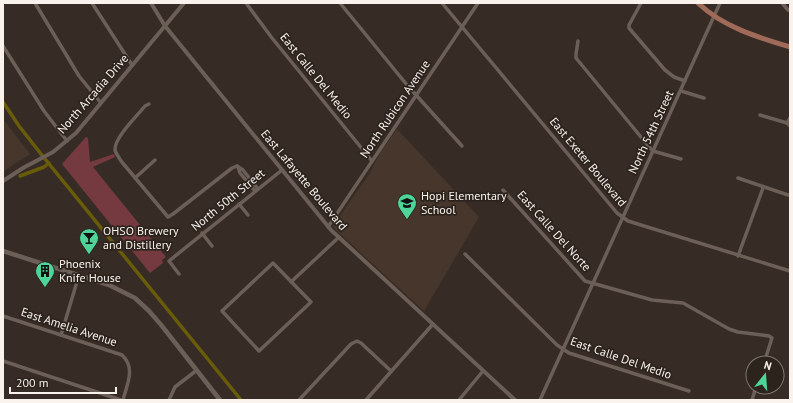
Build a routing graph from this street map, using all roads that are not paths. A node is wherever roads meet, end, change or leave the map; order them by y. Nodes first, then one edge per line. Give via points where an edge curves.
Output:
1 (35, 3) edge
2 (92, 3) edge
3 (150, 3) edge
4 (184, 3) edge
5 (246, 3) edge
6 (340, 3) edge
7 (442, 3) edge
8 (478, 3) edge
9 (641, 3) edge
10 (698, 3) edge
11 (720, 3) edge
12 (782, 3) edge
13 (790, 10) edge
14 (715, 16) junction
15 (165, 26) junction
16 (462, 27) junction
17 (578, 41) dead end
18 (3, 46) edge
19 (790, 46) edge
20 (132, 65) junction
21 (685, 81) junction
22 (681, 91) junction
23 (416, 95) junction
24 (704, 98) dead end
25 (101, 103) junction
26 (149, 104) dead end
27 (760, 115) dead end
28 (790, 118) edge
29 (789, 124) edge
30 (67, 141) junction
31 (462, 146) dead end
32 (653, 151) junction
33 (681, 159) dead end
34 (155, 160) dead end
35 (372, 161) junction
36 (282, 170) junction
37 (135, 178) junction
38 (738, 178) dead end
39 (3, 181) edge
40 (763, 188) junction
41 (256, 190) junction
42 (503, 190) dead end
43 (788, 196) dead end
44 (239, 204) junction
45 (248, 215) dead end
46 (623, 218) junction
47 (328, 226) junction
48 (202, 233) junction
49 (339, 237) junction
50 (212, 246) dead end
51 (3, 251) edge
52 (465, 254) dead end
53 (738, 256) junction
54 (790, 272) edge
55 (179, 274) dead end
56 (80, 275) junction
57 (291, 282) junction
58 (593, 282) junction
59 (3, 316) edge
60 (433, 324) junction
61 (61, 335) junction
62 (563, 349) junction
63 (767, 355) edge
64 (3, 361) edge
65 (196, 370) junction
66 (483, 370) junction
67 (392, 371) junction
68 (689, 391) dead end
69 (122, 400) edge
70 (169, 400) edge
71 (220, 400) edge
72 (299, 400) edge
73 (366, 400) edge
74 (458, 400) edge
75 (515, 400) edge
76 (540, 400) edge

1 - 25 street via 79,76
2 - 20 street
3 - 15 street, East Lafayette Boulevard
4 - 15 street, North Arcadia Drive
5 - 35 street, East Calle Del Medio
6 - 23 street
7 - 16 street, East Exeter Boulevard
8 - 16 street, North Rubicon Avenue
9 - 21 street via 629,26 665,70
10 - 14 main road
11 - 14 street, North 54th Street
12 - 13 street
14 - 19 main road via 747,33
14 - 21 street, North 54th Street
15 - 20 street, North Arcadia Drive
15 - 36 street, East Lafayette Boulevard
16 - 23 street, North Rubicon Avenue
16 - 46 street, East Exeter Boulevard
17 - 32 street via 576,58
18 - 30 street
20 - 25 street, North Arcadia Drive
21 - 22 street, North 54th Street
22 - 24 street
22 - 32 street, North 54th Street
23 - 31 street
23 - 35 street, North Rubicon Avenue
25 - 30 street, North Arcadia Drive
26 - 37 street via 116,143 116,153
27 - 29 street
28 - 29 street
30 - 39 street, North Arcadia Drive
32 - 33 street
32 - 46 street, North 54th Street
34 - 37 street
35 - 47 street, North Rubicon Avenue
36 - 41 street, North 50th Street
36 - 47 street, East Lafayette Boulevard
37 - 41 street via 168,217 237,166 243,170
38 - 40 street
40 - 43 street
40 - 53 street
41 - 44 street, North 50th Street
42 - 58 street, East Calle Del Norte via 585,281
44 - 45 street
44 - 48 street, North 50th Street
46 - 53 street, East Exeter Boulevard
46 - 58 street, North 54th Street
47 - 49 street, East Lafayette Boulevard
48 - 50 street
48 - 55 street, North 50th Street via 169,261
49 - 57 street
49 - 60 street, East Lafayette Boulevard
51 - 56 main road
52 - 62 street, East Calle Del Medio
53 - 54 street, East Exeter Boulevard
56 - 61 street
56 - 65 main road via 120,289 139,301
57 - 57 street via 311,302 259,351 222,311 273,263
58 - 62 street, North 54th Street
58 - 63 street, East Calle Del Norte via 652,300 683,303 729,329 769,336 772,338
59 - 61 street, East Amelia Avenue
60 - 66 street, East Lafayette Boulevard
60 - 67 street
61 - 69 street, East Amelia Avenue via 119,354 127,361 130,373
62 - 68 street, East Calle Del Medio
62 - 76 street, North 54th Street
64 - 69 street
65 - 70 street via 176,387
65 - 71 main road
66 - 74 street
66 - 75 street, East Lafayette Boulevard
67 - 72 street via 357,341 351,344
67 - 73 street

